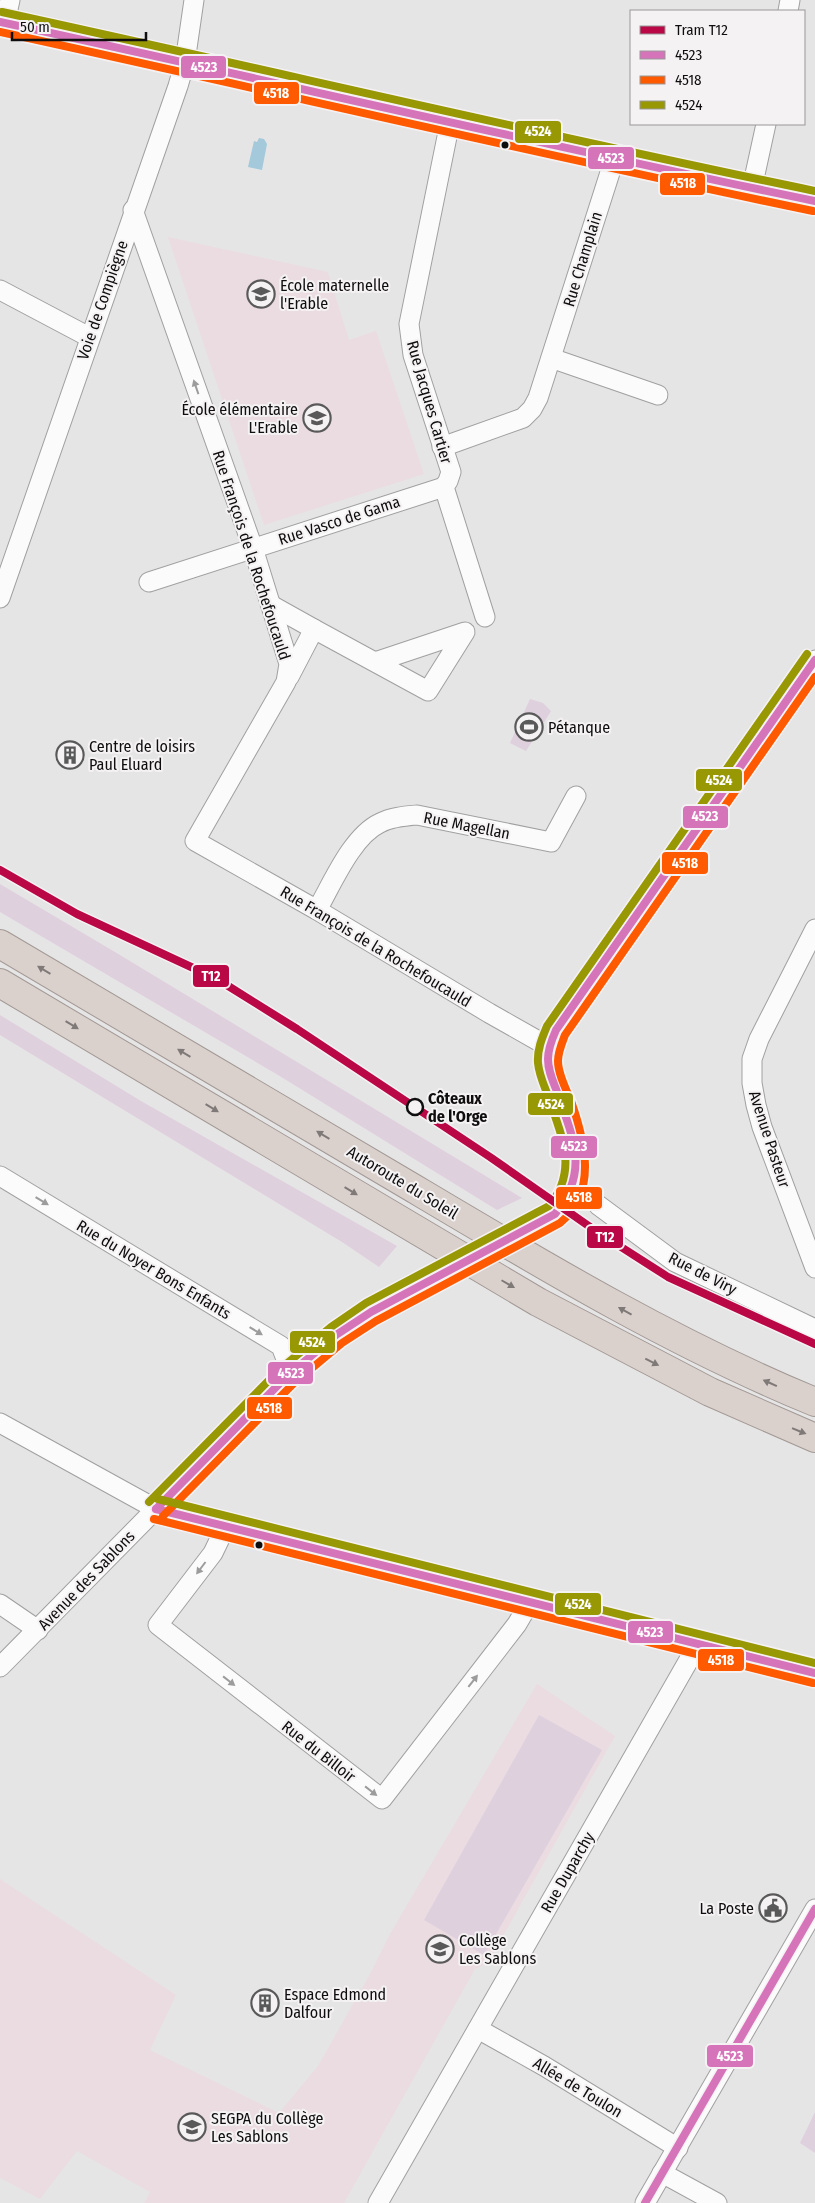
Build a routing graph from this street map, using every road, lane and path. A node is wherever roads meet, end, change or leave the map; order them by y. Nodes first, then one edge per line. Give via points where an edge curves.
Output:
1 (10, 0) edge
2 (194, 0) edge
3 (2, 22) edge
4 (186, 62) junction
5 (450, 122) junction
6 (766, 125) edge
7 (614, 160) junction
8 (752, 188) junction
9 (815, 201) edge
10 (134, 210) junction
11 (0, 290) edge
12 (89, 337) junction
13 (551, 358) junction
14 (658, 395) dead end
15 (442, 447) junction
16 (444, 487) junction
17 (253, 548) junction
18 (149, 582) dead end
19 (0, 598) edge
20 (271, 604) junction
21 (485, 617) dead end
22 (314, 629) junction
23 (815, 660) edge
24 (375, 662) dead end
25 (286, 682) junction
26 (576, 796) dead end
27 (317, 910) junction
28 (815, 929) edge
29 (0, 944) edge
30 (808, 962) edge
31 (0, 982) edge
32 (549, 1047) junction
33 (0, 1176) edge
34 (598, 1205) dead end
35 (815, 1268) edge
36 (815, 1329) edge
37 (286, 1377) junction
38 (815, 1402) edge
39 (0, 1423) edge
40 (815, 1438) edge
41 (156, 1509) junction
42 (226, 1526) junction
43 (530, 1602) junction
44 (0, 1604) edge
45 (38, 1630) junction
46 (695, 1644) junction
47 (0, 1667) edge
48 (815, 1673) edge
49 (815, 1909) edge
50 (478, 2029) junction
51 (678, 2148) junction
52 (662, 2173) junction
53 (378, 2203) edge
54 (645, 2203) edge
55 (717, 2203) edge

1 - 3 street
2 - 4 street, Voie de Compiègne
3 - 4 street
4 - 5 street
4 - 10 street, Voie de Compiègne
5 - 7 street
5 - 15 street, Rue Jacques Cartier via 409,324 413,355
6 - 8 street
7 - 8 street
7 - 13 street, Rue Champlain
8 - 9 street
10 - 12 street, Voie de Compiègne
17 -> 10 street, Rue François de la Rochefoucauld
11 - 12 street
12 - 19 street, Voie de Compiègne
13 - 14 street
13 - 15 street, Rue Champlain via 538,398 523,418
15 - 16 street, Rue Jacques Cartier via 451,472
16 - 17 street, Rue Vasco de Gama
16 - 21 street, Rue Jacques Cartier
17 - 18 street, Rue Vasco de Gama
17 - 20 street, Rue François de la Rochefoucauld
20 - 22 street
20 - 25 street, Rue François de la Rochefoucauld via 289,664
22 - 24 street
22 - 25 street
23 - 32 street via 556,1030
25 - 27 street, Rue François de la Rochefoucauld via 195,841
26 - 27 street, Rue Magellan via 551,842 417,815 380,823 364,833
27 - 32 street, Rue François de la Rochefoucauld
28 - 30 street, Avenue Pasteur
38 -> 29 highway, Autoroute du Soleil via 693,1346 564,1277
30 - 35 street, Avenue Pasteur via 759,1040 752,1059 752,1083 762,1127
31 -> 40 highway via 538,1302 710,1392
32 - 37 street, Avenue des Sablons, bridge via 548,1064 576,1157 576,1176 567,1201 555,1214 371,1312 336,1335
33 -> 37 street, Rue du Noyer Bons Enfants via 282,1346
34 - 36 street, Rue de Viry via 675,1262
37 - 41 street, Avenue des Sablons
39 - 41 street
41 - 42 street
41 - 45 street, Avenue des Sablons
42 - 43 street
42 -> 43 street, Rue du Billoir via 213,1553 158,1625 382,1799 517,1624
43 - 46 street
44 - 45 street
45 - 47 street, Avenue des Sablons
46 - 48 street
46 - 50 street, Rue Duparchy via 690,1658
49 - 51 street
50 - 51 street, Allée de Toulon
50 - 53 street, Rue Duparchy
51 - 52 street
52 - 54 street
52 - 55 street

